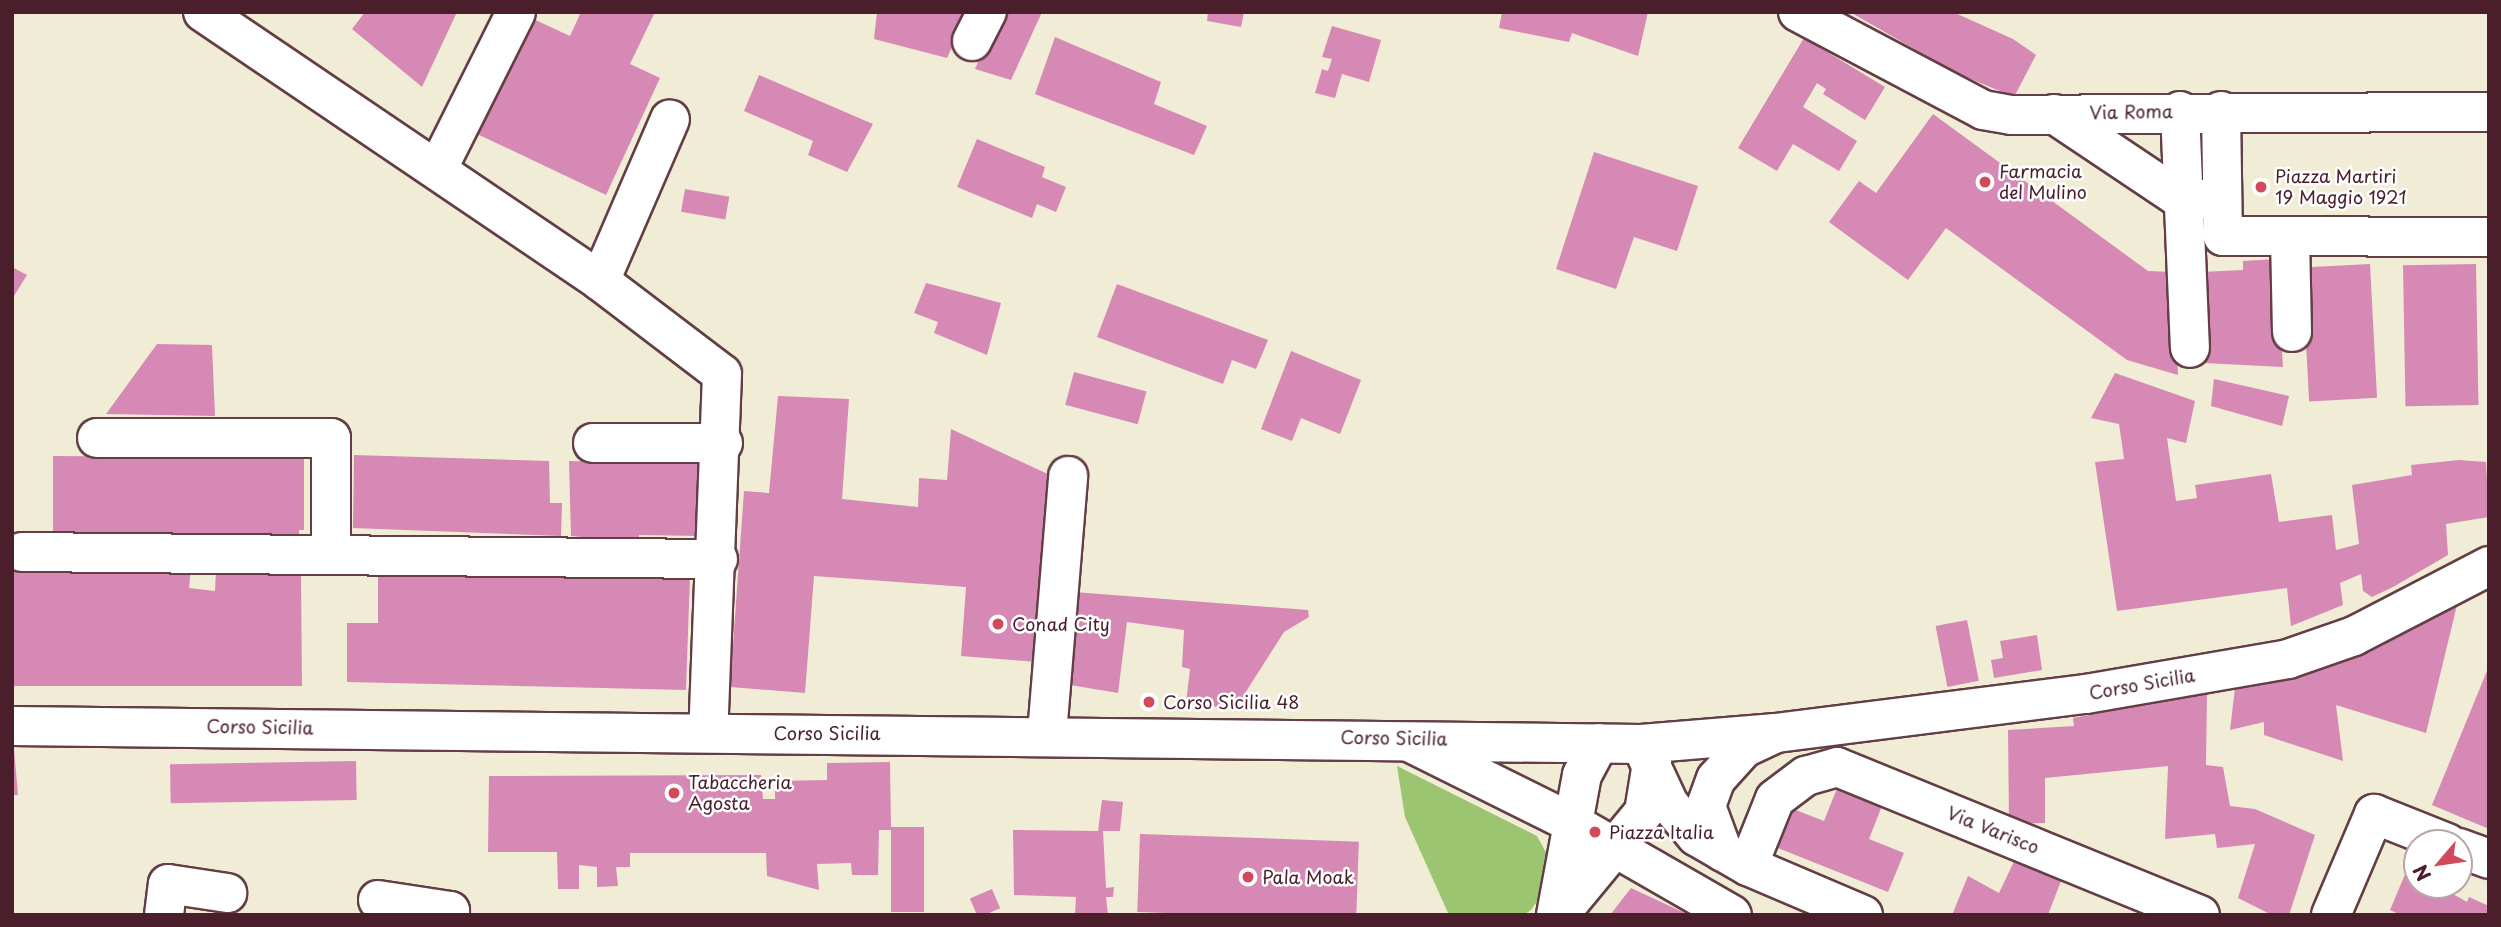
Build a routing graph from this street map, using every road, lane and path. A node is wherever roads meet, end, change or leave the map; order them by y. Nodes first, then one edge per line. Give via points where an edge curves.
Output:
1 (203, 12) edge
2 (516, 12) edge
3 (1798, 12) edge
4 (2180, 111) junction
5 (2221, 111) junction
6 (2489, 112) edge
7 (2054, 114) junction
8 (670, 119) dead end
9 (438, 168) junction
10 (2222, 198) junction
11 (2184, 201) junction
12 (2290, 236) junction
13 (2489, 237) edge
14 (600, 281) junction
15 (2292, 332) dead end
16 (2190, 348) dead end
17 (97, 438) dead end
18 (593, 443) dead end
19 (723, 443) junction
20 (1068, 476) dead end
21 (22, 552) dead end
22 (331, 555) junction
23 (718, 559) junction
24 (2489, 566) edge
25 (12, 726) edge
26 (708, 732) junction
27 (1776, 733) junction
28 (1047, 734) junction
29 (1399, 738) junction
30 (1599, 743) junction
31 (1647, 753) junction
32 (1716, 779) junction
33 (1656, 808) junction
34 (1574, 824) junction
35 (2412, 829) edge
36 (1615, 848) junction
37 (1722, 852) junction
38 (227, 893) dead end
39 (378, 900) dead end
40 (1730, 914) edge
41 (163, 915) edge
42 (450, 915) edge
43 (1558, 915) edge
44 (1863, 915) edge
45 (2200, 915) edge
46 (2331, 915) edge

1 - 9 street
2 - 9 street
3 - 7 street, Via Roma via 1983,110
4 - 5 street, Via Roma
4 - 7 street, Via Roma
4 - 11 street
5 - 6 street, Via Roma
5 - 10 street
7 - 11 street
8 - 14 street
9 - 14 street
10 - 11 street
10 - 12 street via 2223,236
11 - 16 street
12 - 13 street
12 - 15 street
14 - 19 street via 722,374
17 - 22 street via 331,438
18 - 19 street
19 - 23 street
20 - 28 street
21 - 22 street
22 - 23 street
23 - 26 street
24 - 27 street, Corso Sicilia via 2354,636 2288,659 2086,694
25 - 26 street, Corso Sicilia
26 - 28 street, Corso Sicilia
27 - 31 street, Corso Sicilia
27 - 32 street via 1744,748
28 - 29 street, Corso Sicilia
29 - 30 street, Corso Sicilia
29 - 34 street
30 - 31 street, Corso Sicilia
30 - 34 street via 1582,775
31 - 33 street
32 - 33 street
32 - 37 street via 1706,806
33 - 34 street via 1603,805
33 - 36 street
33 - 37 street
34 - 36 street
34 - 43 street
35 - 46 street via 2374,814
36 - 40 street
36 - 43 street
37 - 44 street
37 - 45 street, Via Varisco via 1786,789 1806,776 1838,767
38 - 41 street via 168,884
39 - 42 street via 450,911

